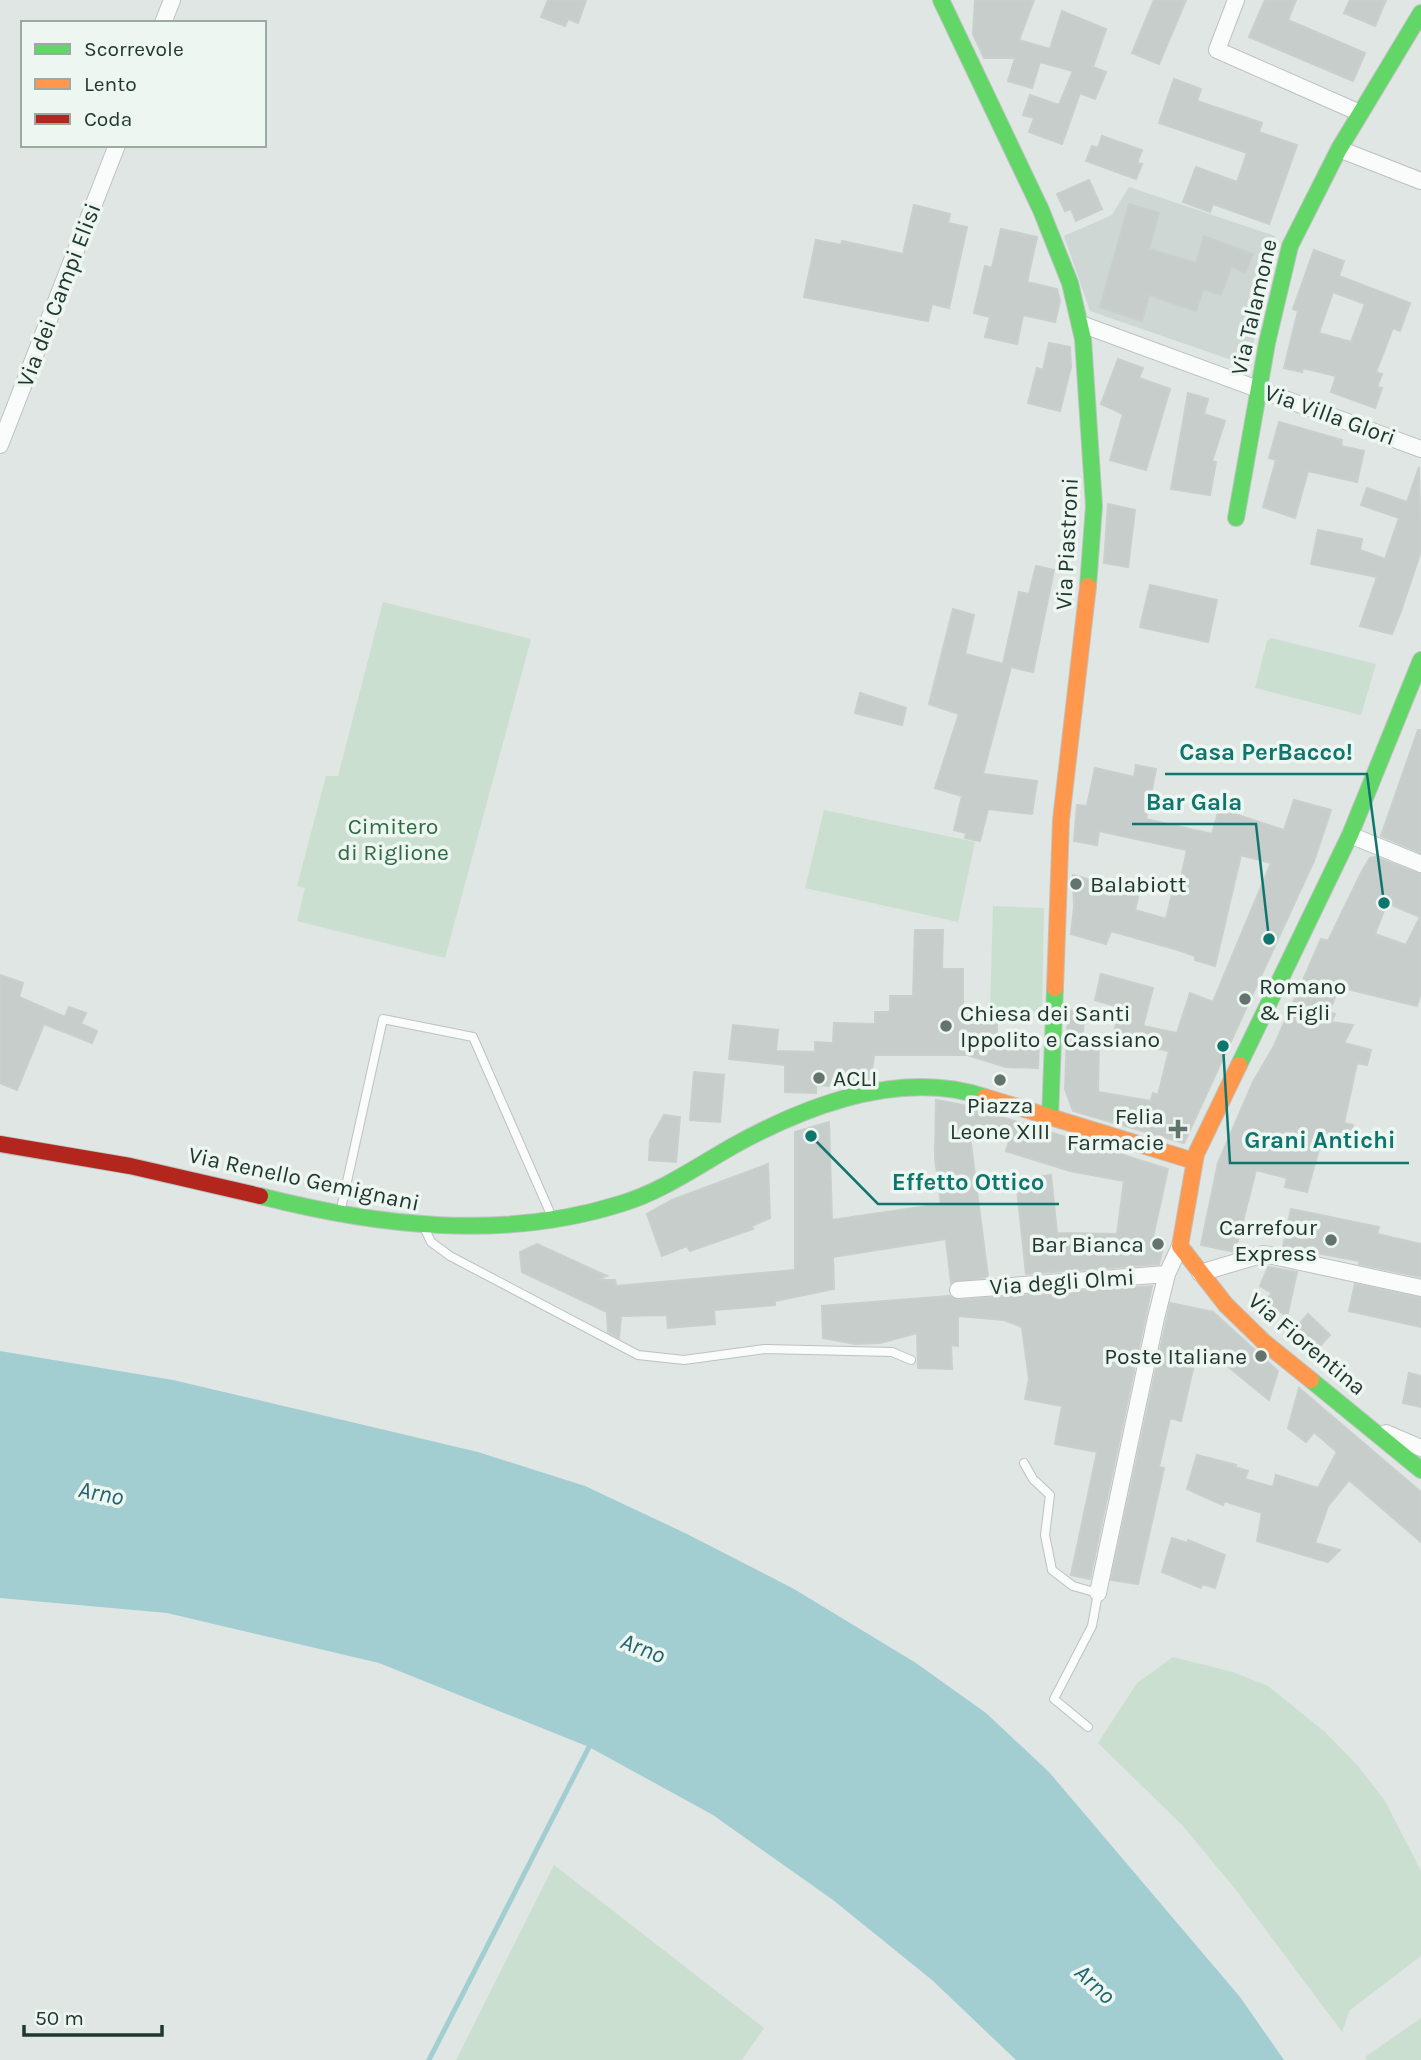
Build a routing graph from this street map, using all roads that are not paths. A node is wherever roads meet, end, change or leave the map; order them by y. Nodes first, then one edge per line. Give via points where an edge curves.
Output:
1 (172, 0) edge
2 (941, 0) edge
3 (1236, 0) edge
4 (1421, 13) edge
5 (164, 21) edge
6 (1360, 113) junction
7 (116, 147) edge
8 (1339, 149) junction
9 (1421, 181) edge
10 (1080, 324) junction
11 (1259, 388) junction
12 (0, 445) edge
13 (1421, 449) edge
14 (1236, 517) dead end
15 (1421, 660) edge
16 (1350, 835) junction
17 (1421, 864) edge
18 (1050, 1118) junction
19 (0, 1144) edge
20 (1194, 1161) junction
21 (340, 1213) junction
22 (552, 1217) junction
23 (423, 1227) junction
24 (1180, 1247) junction
25 (1200, 1273) junction
26 (1167, 1274) junction
27 (1421, 1288) edge
28 (958, 1290) dead end
29 (911, 1360) dead end
30 (1370, 1427) junction
31 (1421, 1448) edge
32 (1024, 1464) dead end
33 (1421, 1470) edge
34 (1098, 1592) junction
35 (1088, 1727) dead end

1 - 5 street
2 - 10 street, Via Piastroni via 1041,210 1065,266
3 - 6 street via 1217,50
4 - 6 street, Via Talamone
6 - 8 street, Via Talamone
7 - 12 street, Via dei Campi Elisi
8 - 9 street
8 - 11 street, Via Talamone via 1290,246
10 - 11 street, Via Villa Glori
10 - 18 street, Via Piastroni via 1094,506 1084,640 1061,820
11 - 13 street, Via Villa Glori
11 - 14 street, Via Talamone
15 - 16 street
16 - 17 street
16 - 20 street
18 - 20 street, Via Renello Gemignani
18 - 22 street, Via Renello Gemignani via 951,1088 860,1096 799,1115 746,1139 643,1196 585,1213
19 - 21 street, Via Renello Gemignani via 141,1168
20 - 24 street
21 - 22 lane via 383,1019 473,1037
21 - 23 street, Via Renello Gemignani
22 - 23 street, Via Renello Gemignani
23 - 29 lane via 430,1242 450,1256 638,1355 684,1360 765,1349 892,1352
24 - 25 street, Via Fiorentina
24 - 26 street
25 - 27 street via 1264,1254
25 - 30 street, Via Fiorentina via 1237,1317
26 - 28 street, Via degli Olmi
26 - 34 street
30 - 31 street
30 - 33 street, Via Fiorentina
32 - 34 lane via 1050,1496 1045,1535 1052,1570 1073,1586
34 - 35 lane via 1092,1626 1054,1699

